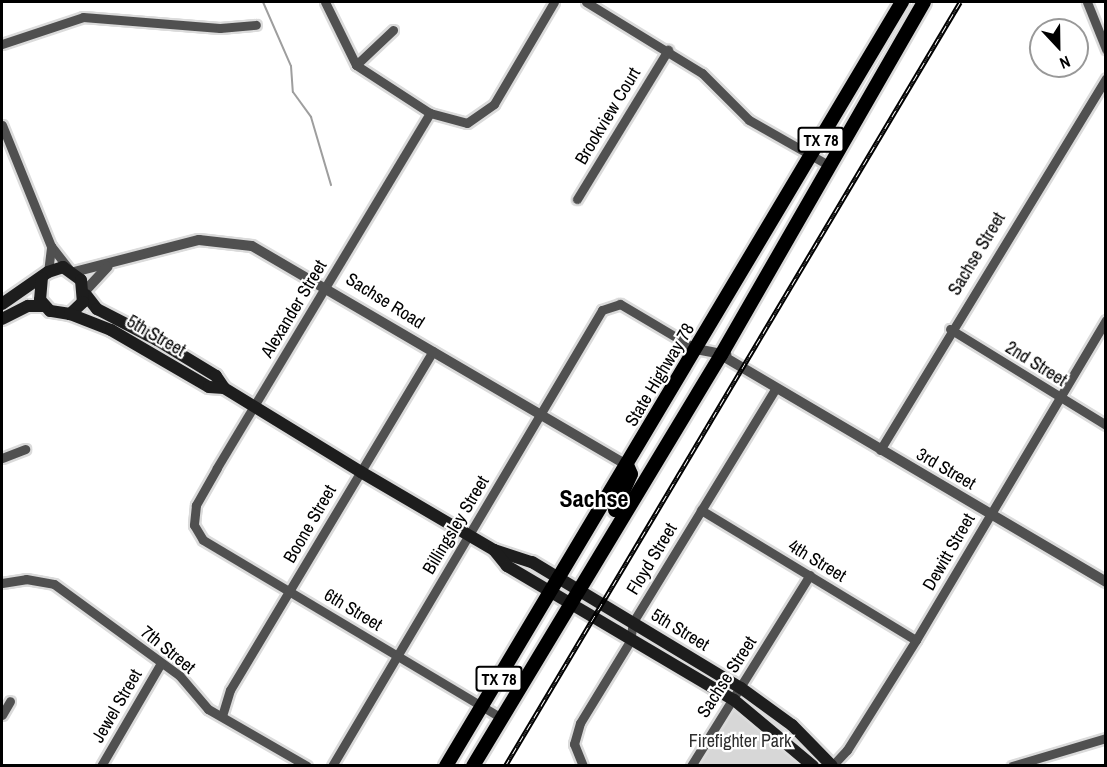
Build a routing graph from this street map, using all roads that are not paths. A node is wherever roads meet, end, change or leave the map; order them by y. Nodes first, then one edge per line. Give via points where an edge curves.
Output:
1 (325, 2) edge
2 (554, 2) edge
3 (586, 2) edge
4 (902, 2) edge
5 (924, 2) edge
6 (1087, 2) edge
7 (256, 25) dead end
8 (393, 30) dead end
9 (2, 44) edge
10 (1106, 49) edge
11 (668, 50) junction
12 (356, 65) junction
13 (1106, 78) edge
14 (430, 113) junction
15 (2, 124) edge
16 (812, 156) junction
17 (830, 166) junction
18 (577, 199) dead end
19 (51, 246) junction
20 (107, 267) junction
21 (72, 271) junction
22 (45, 275) junction
23 (327, 286) junction
24 (85, 293) junction
25 (610, 303) joint
26 (2, 304) edge
27 (44, 306) junction
28 (70, 314) junction
29 (2, 319) edge
30 (1106, 320) edge
31 (950, 329) junction
32 (696, 349) junction
33 (433, 351) junction
34 (721, 355) junction
35 (773, 386) junction
36 (224, 388) junction
37 (1059, 398) junction
38 (254, 407) junction
39 (542, 414) junction
40 (1106, 425) edge
41 (25, 449) dead end
42 (880, 450) junction
43 (2, 458) edge
44 (627, 465) junction
45 (361, 472) junction
46 (701, 510) junction
47 (990, 514) junction
48 (617, 521) junction
49 (194, 525) joint
50 (470, 535) junction
51 (494, 550) junction
52 (810, 575) junction
53 (560, 578) junction
54 (1106, 582) edge
55 (2, 583) edge
56 (576, 588) junction
57 (290, 591) junction
58 (551, 593) junction
59 (567, 603) junction
60 (633, 622) junction
61 (660, 639) junction
62 (630, 640) junction
63 (916, 640) junction
64 (652, 653) junction
65 (398, 657) junction
66 (161, 663) junction
67 (741, 688) junction
68 (734, 700) junction
69 (10, 701) dead end
70 (482, 707) junction
71 (2, 715) edge
72 (222, 716) junction
73 (502, 718) junction
74 (1106, 738) edge
75 (101, 765) edge
76 (307, 765) edge
77 (332, 765) edge
78 (446, 765) edge
79 (473, 765) edge
80 (583, 765) edge
81 (692, 765) edge
82 (813, 765) edge
83 (832, 765) edge
84 (1011, 765) edge

1 - 12 street
2 - 14 street via 484,115 467,123
3 - 11 street
4 - 16 main road, State Highway 78 / TX 78
5 - 17 main road, TX 78
6 - 10 street
7 - 9 street via 220,28 83,17
8 - 12 street
11 - 16 street via 702,73 749,120
11 - 18 street, Brookview Court
12 - 14 street
13 - 31 street, Sachse Street
14 - 23 street, Alexander Street
15 - 19 street
16 - 17 street
16 - 32 main road, State Highway 78 / TX 78
17 - 34 main road, TX 78
19 - 21 street
19 - 22 street
20 - 21 street, Sachse Road
20 - 23 street, Sachse Road via 199,240 222,240 252,246
20 - 24 street
21 - 22 main road
21 - 24 main road
22 - 26 main road
22 - 27 main road via 39,292
23 - 33 street, Sachse Road
23 - 38 street, Alexander Street
24 - 28 main road
24 - 36 main road, 5th Street via 97,309 216,376
25 - 32 street, 3rd Street
25 - 39 street, Billingsley Street
27 - 28 main road
27 - 29 main road via 28,306
28 - 36 main road, 5th Street via 111,330 209,387
30 - 37 street, Dewitt Street
31 - 37 street, 2nd Street
31 - 42 street, Sachse Street
32 - 34 street, 3rd Street
32 - 44 main road, State Highway 78 / TX 78
33 - 39 street, Sachse Road
33 - 45 street, Boone Street
34 - 35 street, 3rd Street
34 - 48 main road, TX 78
35 - 42 street, 3rd Street
35 - 46 street, Floyd Street
36 - 38 main road, 5th Street
37 - 40 street, 2nd Street
37 - 47 street, Dewitt Street
38 - 45 main road, 5th Street
38 - 49 street, Alexander Street via 196,505
39 - 44 street, Sachse Road
39 - 50 street, Billingsley Street
41 - 43 street
42 - 47 street, 3rd Street
44 - 48 main road via 631,474 615,511
44 - 53 main road, State Highway 78 / TX 78
45 - 50 main road, 5th Street
45 - 57 street, Boone Street
46 - 52 street, 4th Street
46 - 60 street, Floyd Street
47 - 54 street, 3rd Street
47 - 63 street, Dewitt Street
48 - 56 main road, TX 78
49 - 57 street, 6th Street via 203,540
50 - 51 main road, 5th Street
50 - 65 street, Billingsley Street
51 - 53 main road, 5th Street via 508,551
51 - 58 main road, 5th Street via 501,562
52 - 63 street, 4th Street
52 - 67 street, Sachse Street
53 - 56 main road, 5th Street
53 - 58 main road, State Highway 78 / TX 78
55 - 66 street, 7th Street via 26,579 54,584
56 - 59 main road, TX 78
56 - 60 main road, 5th Street
57 - 65 street, 6th Street
57 - 72 street, Boone Street via 230,690
58 - 59 main road, 5th Street
58 - 70 main road, State Highway 78 / TX 78
59 - 62 main road, 5th Street
59 - 73 main road, TX 78
60 - 61 main road, 5th Street
60 - 62 street, Floyd Street
61 - 64 main road
61 - 67 main road, 5th Street
62 - 64 main road, 5th Street
62 - 80 street, Floyd Street via 580,723 575,753
63 - 83 street, Dewitt Street via 848,750
64 - 68 main road, 5th Street
65 - 70 street, 6th Street
65 - 77 street, Billingsley Street
66 - 72 street, 7th Street
66 - 75 street, Jewel Street
67 - 68 street, Sachse Street
67 - 83 main road, 5th Street via 792,725
68 - 81 street, Sachse Street
68 - 82 main road, 5th Street
69 - 71 street
70 - 73 street, 6th Street
70 - 78 main road, State Highway 78 / TX 78
72 - 76 street, 7th Street
73 - 79 main road, TX 78
74 - 84 street

